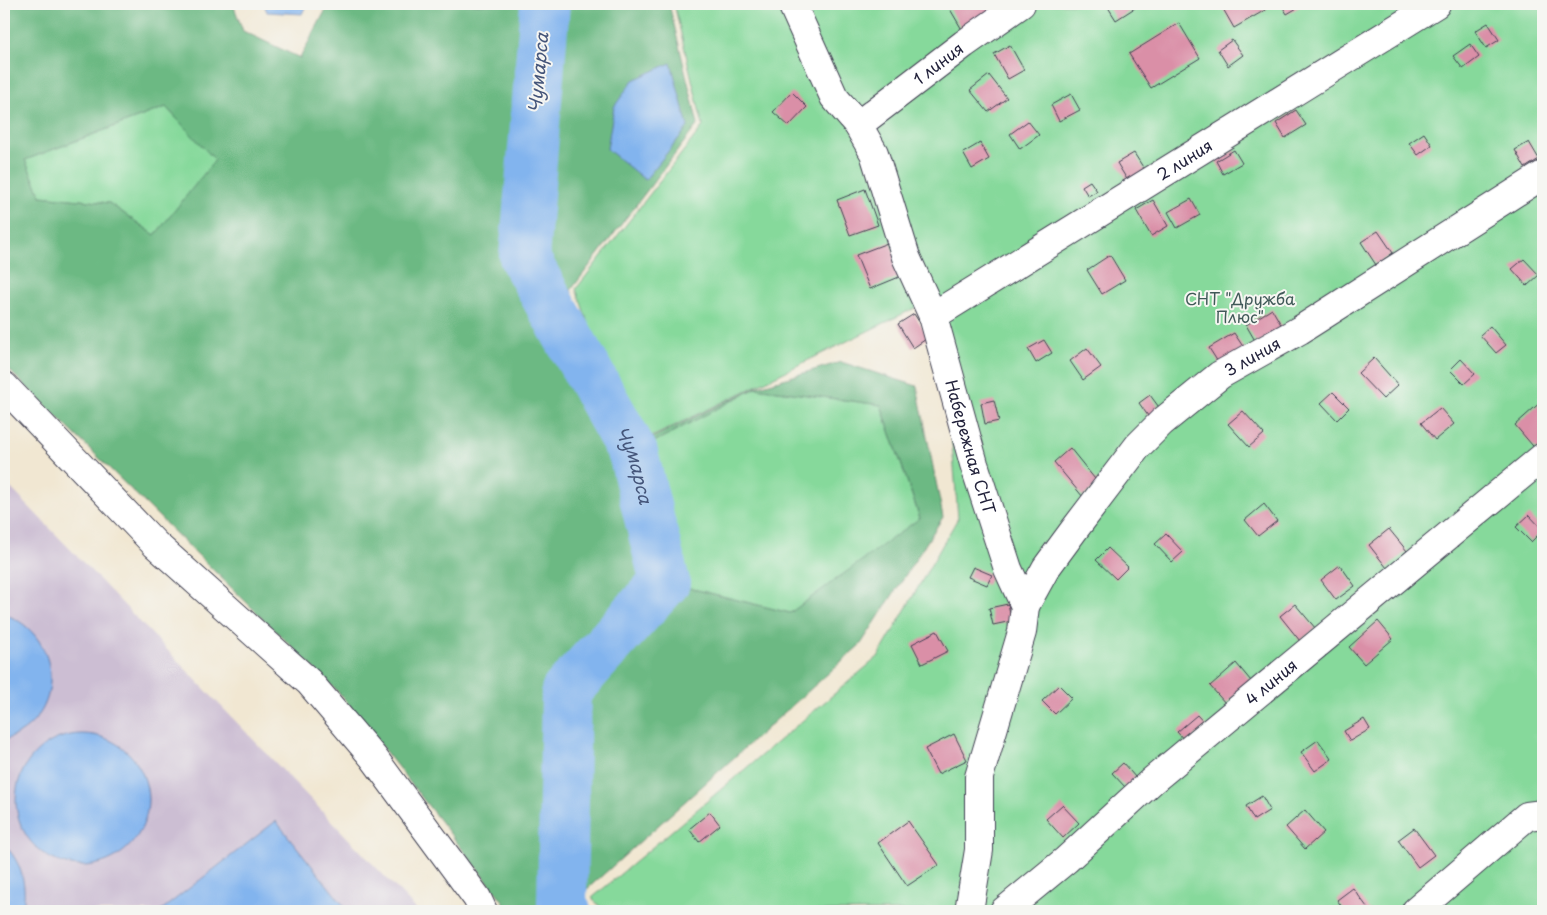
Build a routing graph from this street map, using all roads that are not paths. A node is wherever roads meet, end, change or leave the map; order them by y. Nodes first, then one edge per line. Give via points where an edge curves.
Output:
1 (792, 4) edge
2 (1021, 4) edge
3 (1436, 4) edge
4 (858, 125) junction
5 (1543, 175) edge
6 (933, 316) junction
7 (4, 386) edge
8 (1543, 457) edge
9 (1025, 606) junction
10 (1543, 814) edge
11 (483, 911) edge
12 (969, 911) edge
13 (1004, 911) edge
14 (1416, 911) edge

1 - 4 lane, Набережная СНТ via 834,97
2 - 4 lane, 1 линия
3 - 6 lane, 2 линия
4 - 6 lane, Набережная СНТ via 874,153 906,257
5 - 9 lane, 3 линия via 1300,330 1220,375 1162,422 1138,446 1074,530 1046,568
6 - 9 lane, Набережная СНТ via 974,464 1008,569
7 - 11 lane via 156,544 308,682 373,757 478,898
8 - 13 lane, 4 линия via 1152,781 1066,860
9 - 12 lane via 1022,632 979,776 979,850
10 - 14 lane via 1528,816

